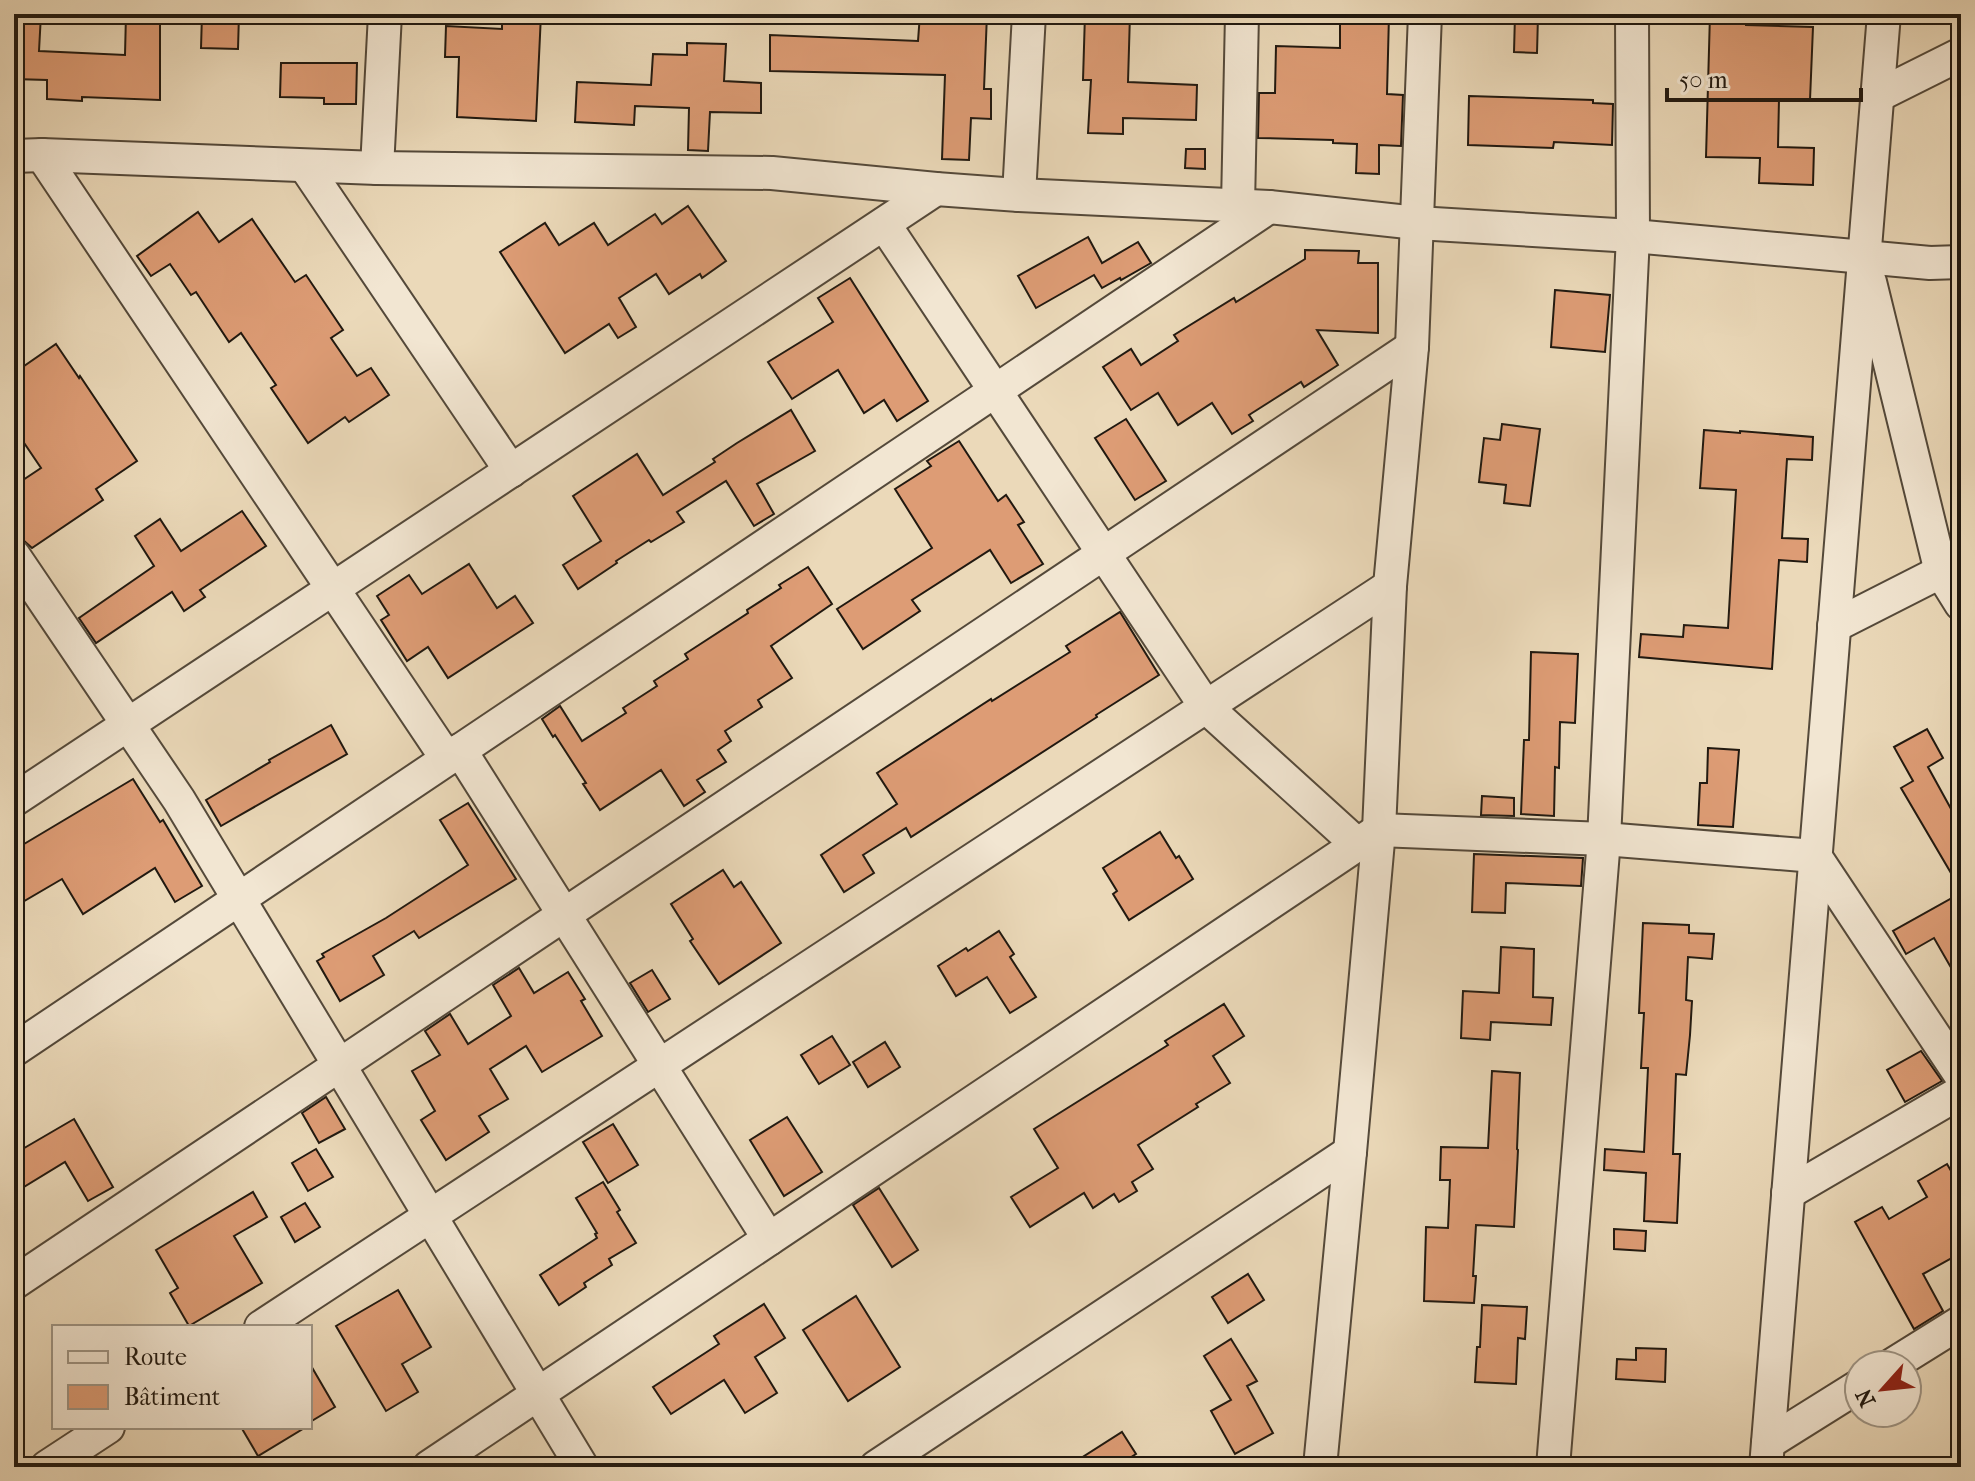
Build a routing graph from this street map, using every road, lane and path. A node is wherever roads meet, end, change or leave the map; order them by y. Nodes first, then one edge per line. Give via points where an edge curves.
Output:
1 (385, 14) edge
2 (1029, 14) edge
3 (1242, 14) edge
4 (1425, 14) edge
5 (1632, 14) edge
6 (1884, 14) edge
7 (1961, 54) edge
8 (1877, 96) junction
9 (28, 156) edge
10 (305, 166) junction
11 (377, 168) junction
12 (936, 189) junction
13 (1019, 195) junction
14 (1254, 206) junction
15 (1417, 223) junction
16 (884, 224) junction
17 (1633, 236) junction
18 (1864, 256) junction
19 (1961, 262) edge
20 (1412, 347) junction
21 (995, 391) junction
22 (511, 471) junction
23 (1103, 554) junction
24 (14, 556) edge
25 (1951, 567) edge
26 (1390, 586) junction
27 (333, 589) junction
28 (1961, 604) edge
29 (1834, 626) junction
30 (1206, 707) junction
31 (127, 725) junction
32 (454, 754) junction
33 (14, 800) edge
34 (1368, 837) junction
35 (1604, 839) junction
36 (1815, 856) junction
37 (239, 898) junction
38 (564, 914) junction
39 (14, 1050) edge
40 (339, 1065) junction
41 (660, 1065) junction
42 (1961, 1076) edge
43 (1961, 1092) edge
44 (1350, 1152) junction
45 (1788, 1193) junction
46 (430, 1216) junction
47 (769, 1239) junction
48 (14, 1283) edge
49 (1961, 1322) edge
50 (264, 1325) edge
51 (1918, 1349) edge
52 (538, 1395) junction
53 (1843, 1398) edge
54 (105, 1429) edge
55 (1767, 1455) edge
56 (47, 1467) edge
57 (429, 1467) edge
58 (582, 1467) edge
59 (876, 1467) edge
60 (1319, 1467) edge
61 (1553, 1467) edge

1 - 11 street
2 - 13 street
3 - 14 street
4 - 15 street
5 - 17 street
6 - 8 street
7 - 8 street
8 - 18 street
9 - 10 street
9 - 27 street
10 - 11 street
10 - 22 street
11 - 12 street via 772,173
12 - 13 street
12 - 16 street
13 - 14 street
14 - 15 street
14 - 21 street
15 - 17 street
15 - 20 street
16 - 21 street
16 - 22 street
17 - 18 street
17 - 35 street
18 - 19 street
18 - 25 street
18 - 29 street
20 - 23 street
20 - 26 street
21 - 23 street
21 - 32 street
22 - 27 street
23 - 30 street
23 - 38 street
24 - 31 street
25 - 28 street
25 - 29 street
26 - 30 street
26 - 34 street
27 - 31 street
27 - 32 street
29 - 36 street
30 - 34 street
30 - 41 street
31 - 33 street
31 - 37 street
32 - 37 street
32 - 38 street
34 - 35 street
34 - 44 street
34 - 47 street
35 - 36 street
35 - 61 street
36 - 42 street
36 - 45 street
37 - 39 street
37 - 40 street
38 - 40 street
38 - 41 street
40 - 46 street
40 - 48 street
41 - 46 street
41 - 47 street
43 - 45 street
44 - 59 street
44 - 60 street
45 - 55 street
46 - 50 street
46 - 52 street
47 - 52 street
49 - 51 street
52 - 57 street
52 - 58 street
53 - 55 street
54 - 56 street

